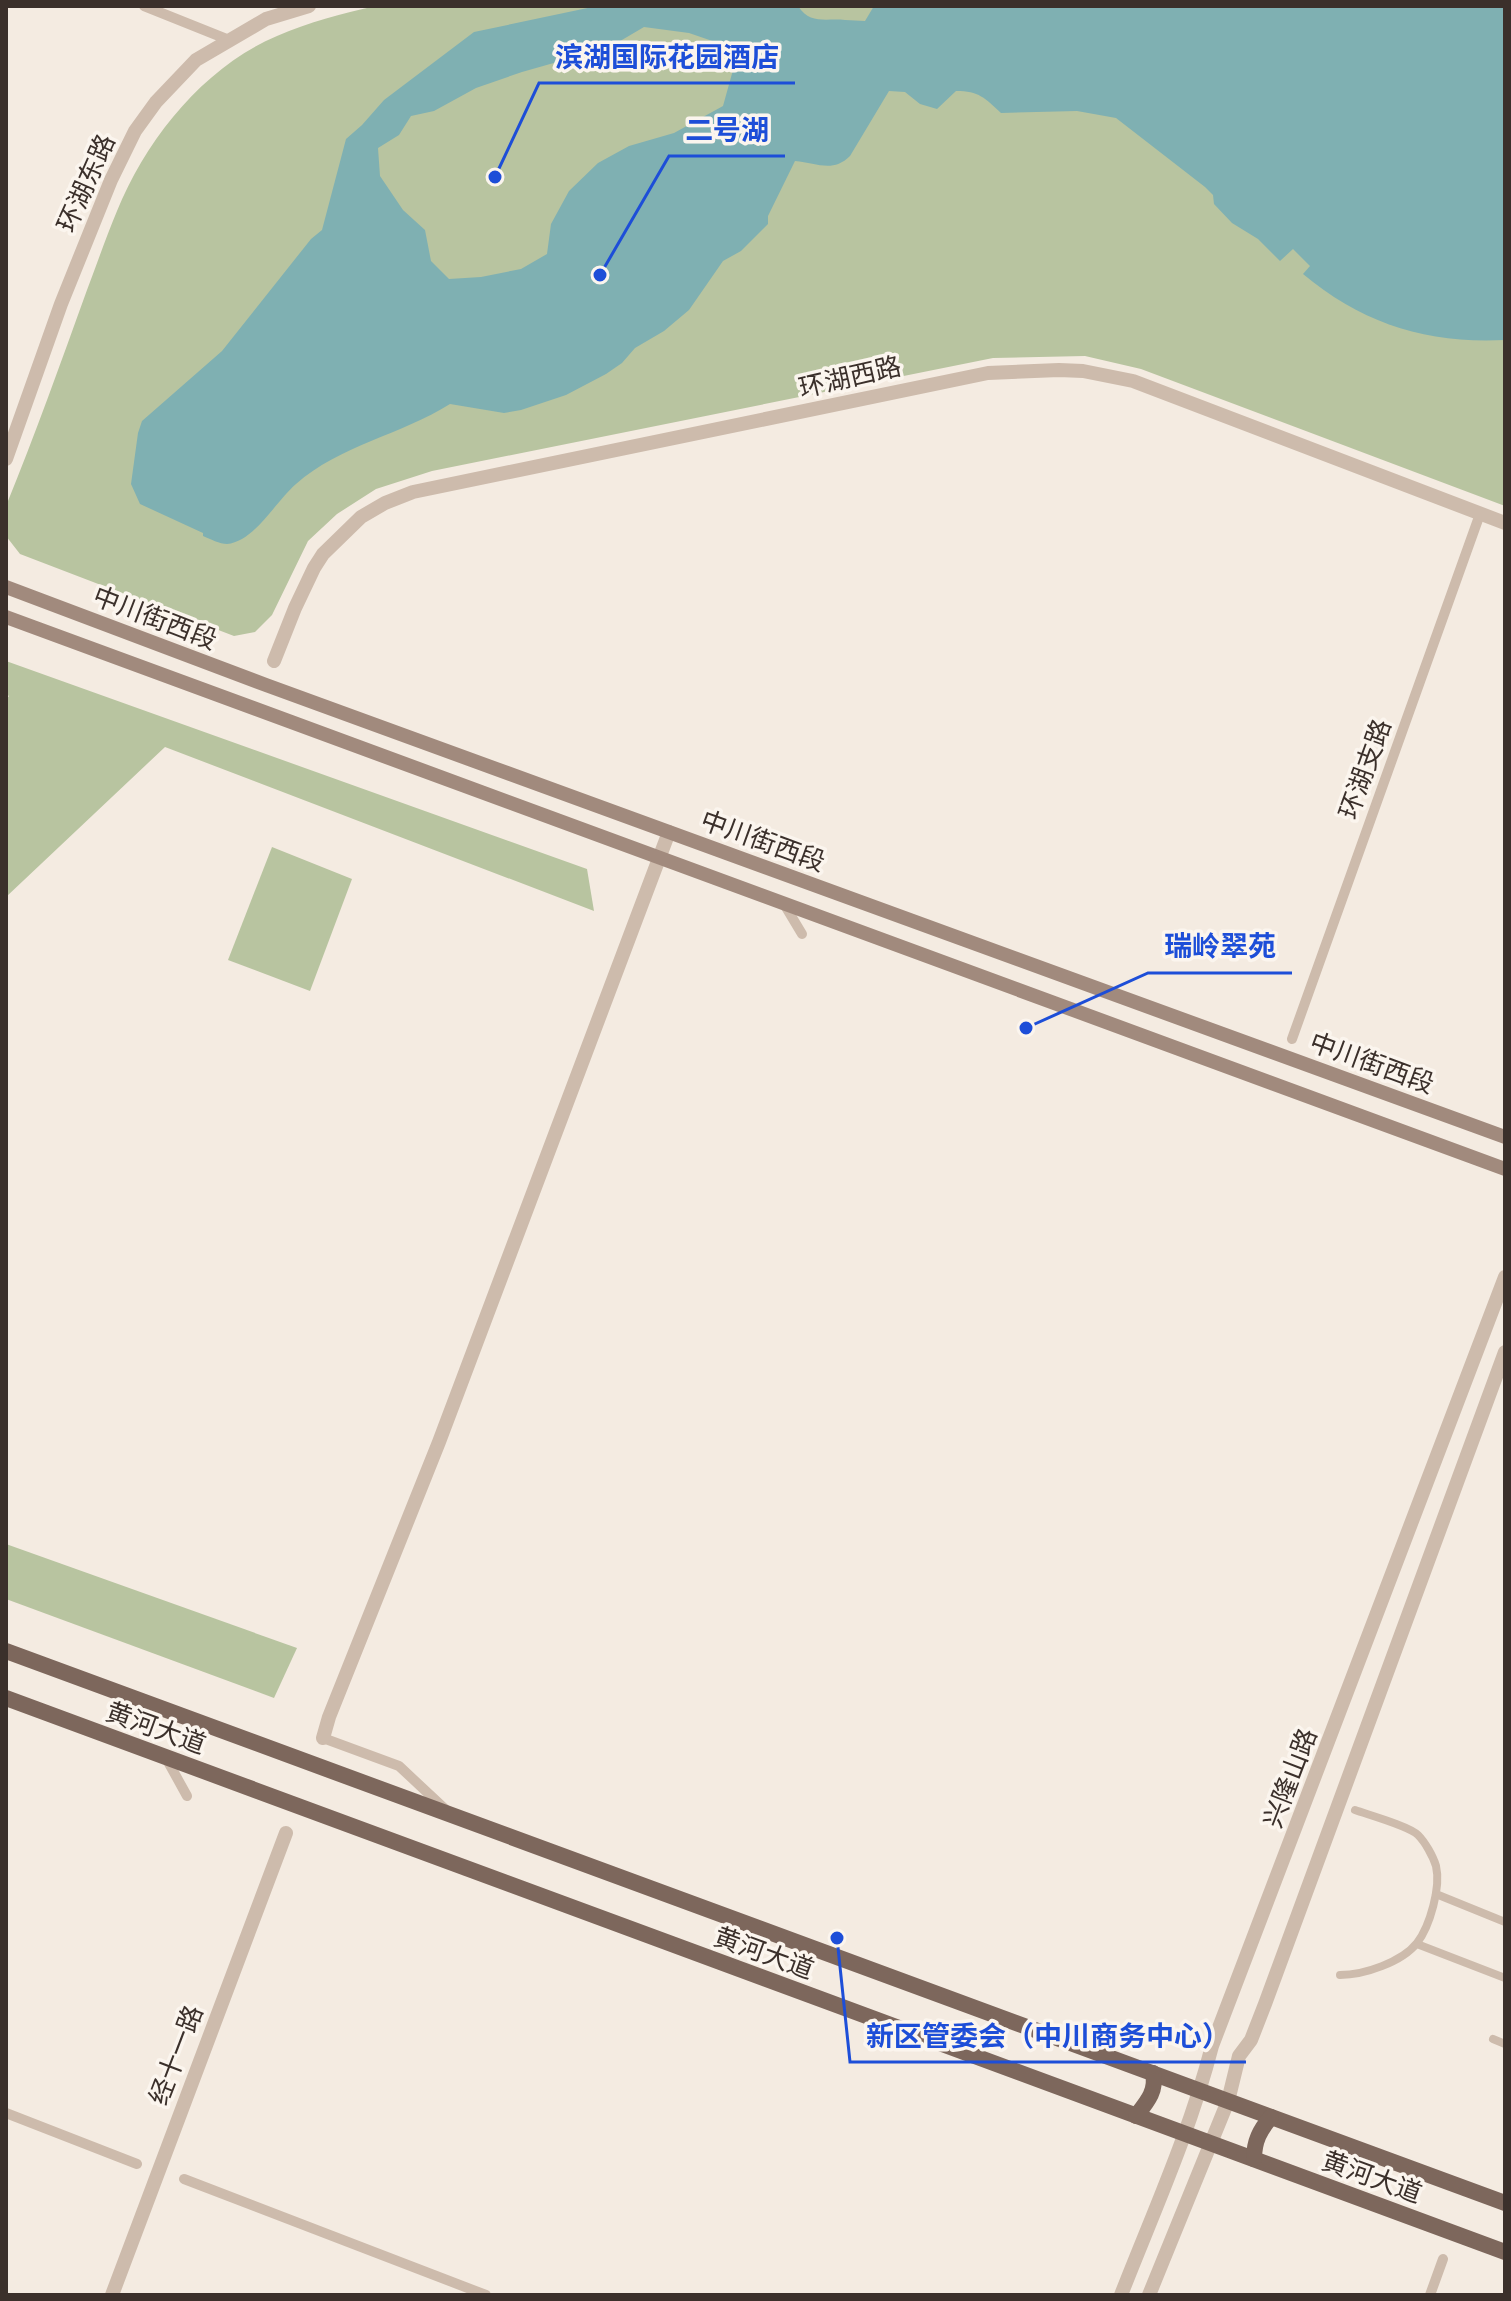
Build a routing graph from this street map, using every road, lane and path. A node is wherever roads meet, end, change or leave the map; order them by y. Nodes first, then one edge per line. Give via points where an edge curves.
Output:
1 (144, 6) edge
2 (309, 6) edge
3 (229, 40) junction
4 (6, 459) edge
5 (1480, 514) junction
6 (1505, 523) edge
7 (6, 587) edge
8 (6, 617) edge
9 (274, 661) dead end
10 (669, 832) junction
11 (659, 857) junction
12 (784, 904) junction
13 (802, 934) dead end
14 (1292, 1039) dead end
15 (1505, 1137) edge
16 (1505, 1169) edge
17 (1505, 1277) edge
18 (1505, 1352) edge
19 (6, 1651) edge
20 (6, 1698) edge
21 (323, 1738) joint
22 (165, 1757) junction
23 (187, 1796) dead end
24 (1355, 1810) dead end
25 (450, 1814) junction
26 (286, 1833) dead end
27 (1436, 1894) junction
28 (1505, 1922) edge
29 (1417, 1944) junction
30 (1340, 1975) dead end
31 (1505, 1978) edge
32 (1493, 2039) dead end
33 (1505, 2044) edge
34 (1212, 2046) junction
35 (1239, 2056) junction
36 (1153, 2073) junction
37 (1201, 2090) junction
38 (1228, 2101) junction
39 (6, 2113) edge
40 (1136, 2116) junction
41 (1271, 2117) junction
42 (1184, 2134) junction
43 (1212, 2144) junction
44 (1254, 2159) junction
45 (137, 2164) dead end
46 (184, 2179) dead end
47 (1166, 2182) junction
48 (1191, 2191) junction
49 (1505, 2203) edge
50 (1505, 2252) edge
51 (1443, 2259) dead end
52 (112, 2295) edge
53 (486, 2295) edge
54 (1121, 2295) edge
55 (1149, 2295) edge
56 (1430, 2295) edge

1 - 3 street
2 - 3 street, 环湖东路 via 266,19
3 - 4 street, 环湖东路 via 196,60 135,131 61,304
5 - 6 street, 环湖西路
5 - 9 street, 环湖西路 via 1133,381 1059,370 988,373 470,479 385,503 361,517 323,554
5 - 14 street, 环湖支路
7 - 10 main road, 中川街西段
8 - 11 main road, 中川街西段
10 - 11 street
10 - 15 main road, 中川街西段
11 - 12 main road, 中川街西段
11 - 21 street
12 - 13 street
12 - 16 main road, 中川街西段
17 - 34 street, 兴隆山路
18 - 35 street, 兴隆山路 via 1251,2040
19 - 25 main road, 黄河大道
20 - 22 main road, 黄河大道
21 - 25 street via 399,1766
22 - 23 street
22 - 40 main road, 黄河大道
24 - 27 street via 1416,1832 1436,1867
25 - 36 main road, 黄河大道
26 - 52 street, 经十一路
27 - 28 street
27 - 29 street
29 - 30 street via 1387,1965
29 - 31 street
32 - 33 street
34 - 35 street
34 - 37 street, 兴隆山路
35 - 38 street, 兴隆山路
36 - 37 main road, 黄河大道
36 - 40 main road via 1156,2084
37 - 38 main road, 黄河大道
37 - 42 street, 兴隆山路
38 - 41 main road, 黄河大道
38 - 43 street, 兴隆山路
39 - 45 street
40 - 42 main road, 黄河大道
41 - 44 main road via 1254,2146
41 - 49 main road, 黄河大道
42 - 43 main road, 黄河大道
42 - 47 street, 兴隆山路
43 - 44 main road, 黄河大道
43 - 48 street, 兴隆山路
44 - 50 main road, 黄河大道
46 - 53 street
47 - 48 street
47 - 54 street, 兴隆山路
48 - 55 street, 兴隆山路
51 - 56 street

